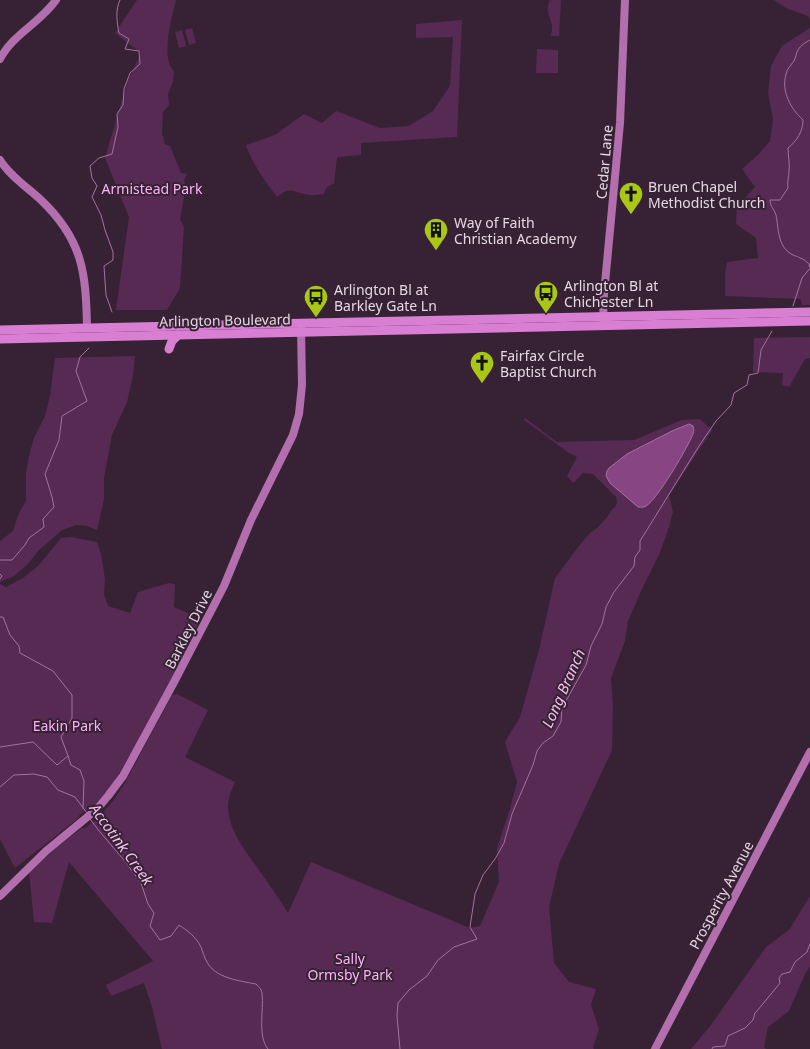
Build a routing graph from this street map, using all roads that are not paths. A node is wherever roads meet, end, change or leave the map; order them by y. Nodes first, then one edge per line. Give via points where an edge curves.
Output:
1 (56, 0) edge
2 (625, 0) edge
3 (0, 59) edge
4 (0, 160) edge
5 (810, 312) edge
6 (604, 321) junction
7 (810, 321) edge
8 (87, 328) junction
9 (301, 328) junction
10 (0, 330) edge
11 (178, 335) junction
12 (0, 338) edge
13 (169, 349) dead end
14 (810, 752) edge
15 (0, 896) edge
16 (655, 1049) edge

1 - 3 street via 16,38
2 - 6 street, Cedar Lane via 620,123
4 - 8 street via 12,175 50,208 71,237 84,270
5 - 6 main road, Arlington Boulevard
6 - 7 main road, Arlington Boulevard
6 - 9 main road, Arlington Boulevard
8 - 9 main road, Arlington Boulevard
8 - 10 main road, Arlington Boulevard
9 - 11 main road, Arlington Boulevard
9 - 15 street, Barkley Drive via 301,402 289,445 251,520 224,586 173,684 123,776 108,796
11 - 12 main road, Arlington Boulevard
11 - 13 main road
14 - 16 street, Prosperity Avenue

